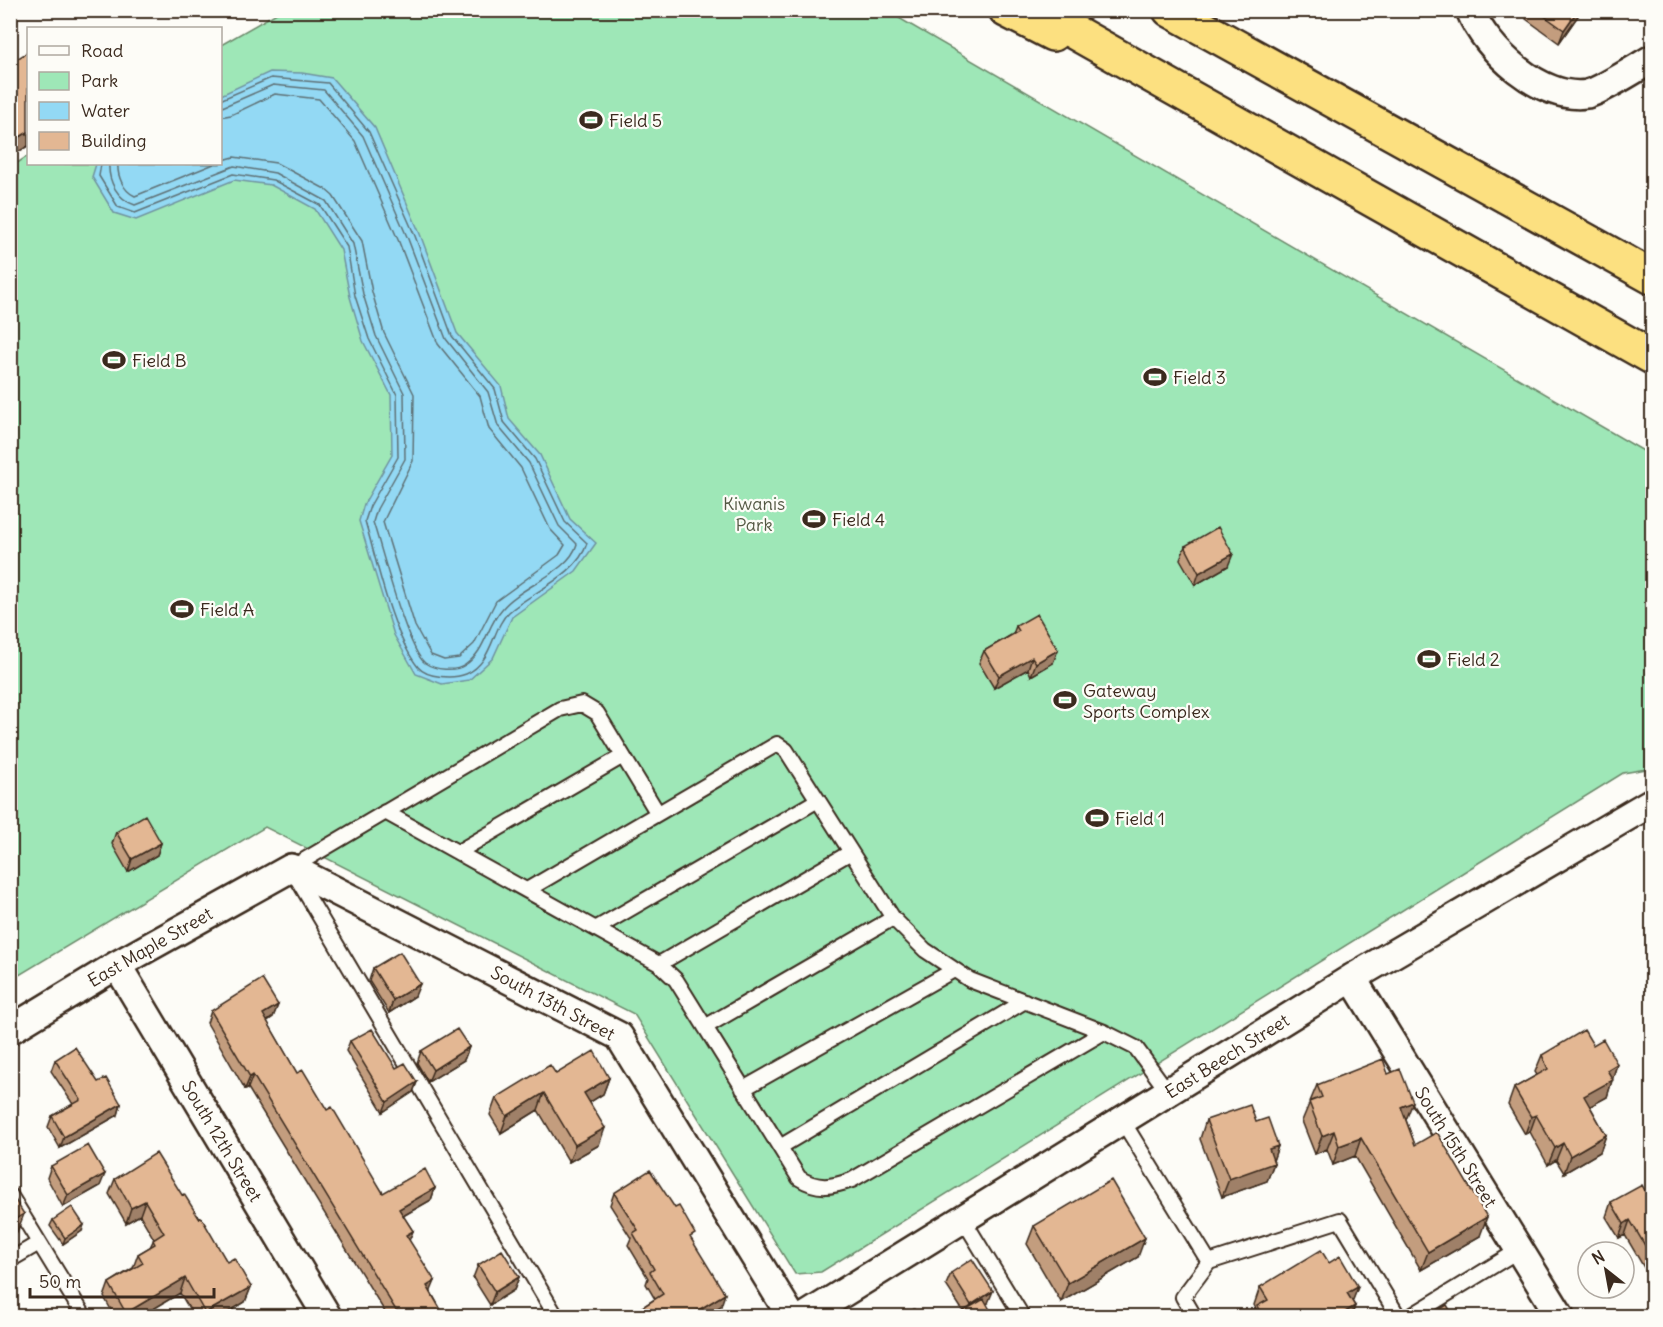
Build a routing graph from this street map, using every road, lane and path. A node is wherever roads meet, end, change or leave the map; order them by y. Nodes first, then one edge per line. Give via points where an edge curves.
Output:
1 (1006, 10) edge
2 (1035, 10) edge
3 (1170, 10) edge
4 (1470, 10) edge
5 (1653, 59) edge
6 (1273, 144) junction
7 (1653, 277) edge
8 (1653, 357) edge
9 (623, 756) junction
10 (818, 800) junction
11 (1653, 802) edge
12 (385, 812) junction
13 (657, 812) junction
14 (458, 852) junction
15 (851, 852) junction
16 (291, 868) junction
17 (527, 890) junction
18 (892, 918) junction
19 (597, 928) junction
20 (659, 964) junction
21 (117, 965) junction
22 (954, 970) junction
23 (1352, 978) junction
24 (1025, 1001) junction
25 (705, 1027) junction
26 (10, 1030) edge
27 (1104, 1032) junction
28 (743, 1089) junction
29 (1168, 1092) junction
30 (1122, 1120) junction
31 (780, 1147) junction
32 (10, 1195) edge
33 (963, 1219) junction
34 (39, 1243) junction
35 (1519, 1250) junction
36 (10, 1260) edge
37 (1209, 1262) junction
38 (84, 1317) edge
39 (327, 1317) edge
40 (556, 1317) edge
41 (791, 1317) edge
42 (806, 1317) edge
43 (1022, 1317) edge
44 (1194, 1317) edge
45 (1398, 1317) edge
46 (1411, 1317) edge
47 (1560, 1317) edge

1 - 6 highway
2 - 6 highway
3 - 7 highway
4 - 5 street via 1477,28 1505,61 1540,84 1569,93 1588,94
6 - 8 highway
9 - 12 lane via 597,713 582,704 560,709
9 - 13 lane
9 - 14 lane
10 - 13 lane via 786,750 777,744
10 - 15 lane
10 - 19 lane
11 - 23 street, East Beech Street
12 - 14 lane
12 - 16 lane
13 - 17 lane
14 - 17 lane
15 - 18 lane
15 - 20 lane
16 - 21 street, East Maple Street
16 - 40 lane
16 - 41 street, South 13th Street via 619,1036
17 - 19 lane
18 - 22 lane via 925,950
18 - 25 lane
19 - 20 lane
20 - 25 lane via 676,980
21 - 26 street, East Maple Street
21 - 39 street, South 12th Street
22 - 24 lane
22 - 28 lane
23 - 29 street, East Beech Street
23 - 35 street, South 15th Street
24 - 27 lane
24 - 31 lane
25 - 28 lane
27 - 29 lane via 1136,1048
27 - 31 lane via 852,1180 829,1188 809,1184 799,1178
28 - 31 lane
29 - 30 street, East Beech Street
30 - 33 street, East Beech Street
30 - 37 lane
32 - 34 lane
33 - 42 street, East Beech Street
33 - 43 lane
34 - 36 lane
34 - 38 lane
35 - 46 lane
35 - 47 street, South 15th Street
37 - 44 lane via 1183,1297
37 - 45 lane via 1340,1220

